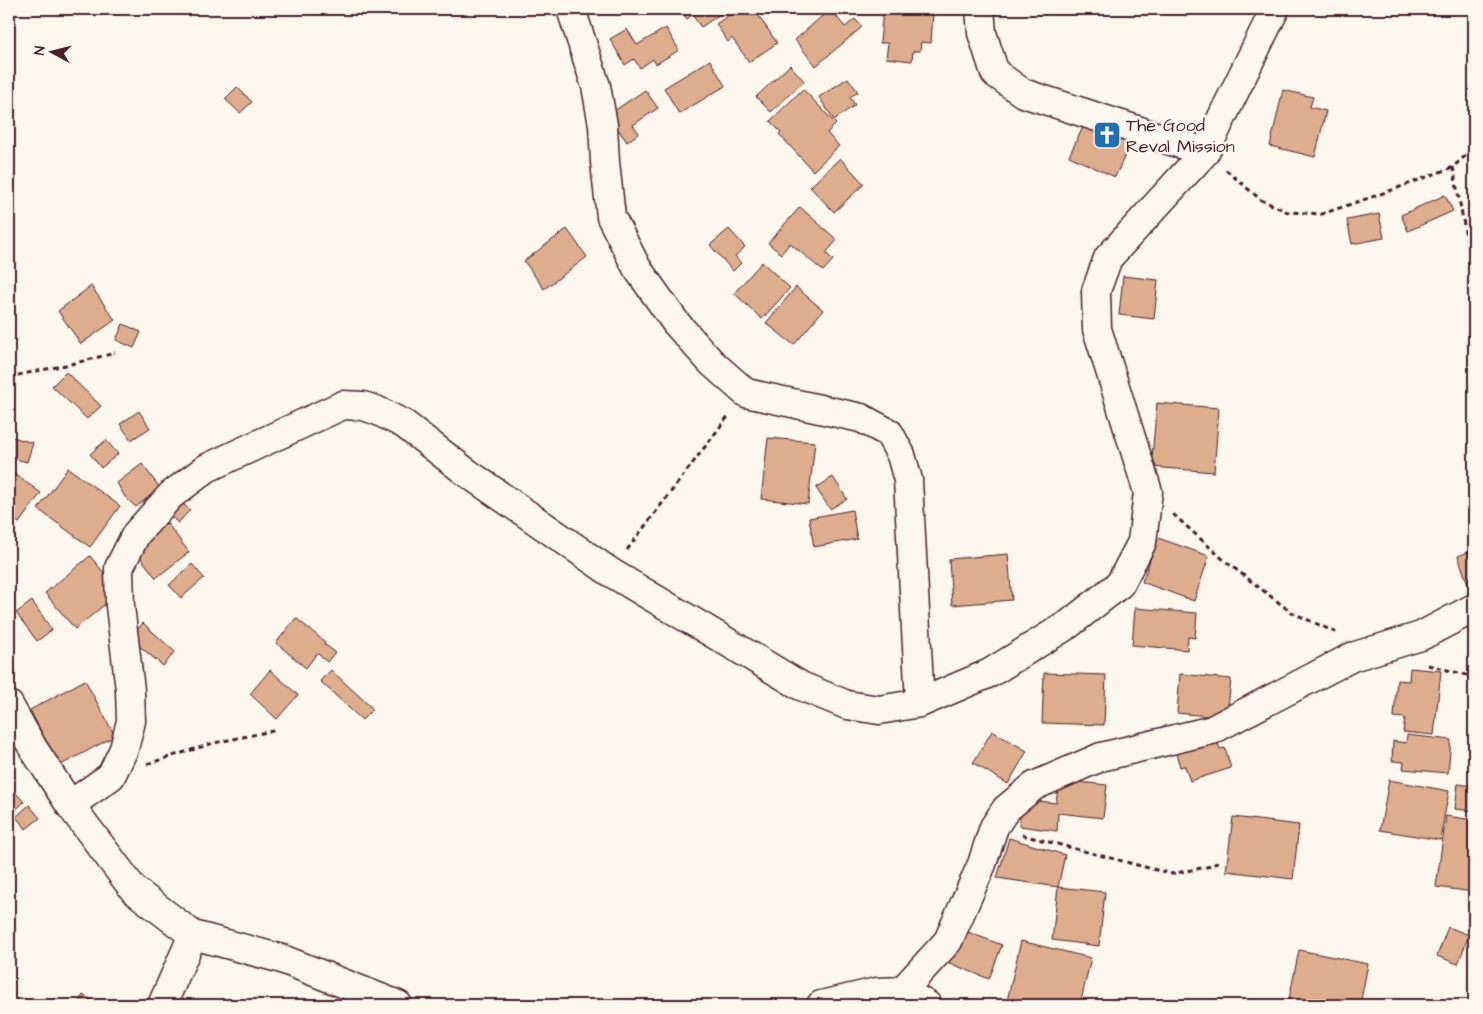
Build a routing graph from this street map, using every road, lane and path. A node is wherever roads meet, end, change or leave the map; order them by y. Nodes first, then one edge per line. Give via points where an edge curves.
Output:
1 (571, 9) edge
2 (980, 9) edge
3 (1275, 9) edge
4 (1474, 148) edge
5 (1206, 152) junction
6 (1453, 167) junction
7 (1474, 278) edge
8 (115, 353) dead end
9 (9, 377) edge
10 (746, 393) junction
11 (1148, 492) junction
12 (610, 572) junction
13 (1474, 608) edge
14 (1375, 650) junction
15 (920, 704) junction
16 (9, 706) edge
17 (277, 730) dead end
18 (110, 776) junction
19 (70, 805) junction
20 (994, 827) junction
21 (1220, 861) dead end
22 (193, 935) junction
23 (902, 991) junction
24 (162, 1005) edge
25 (398, 1005) edge
26 (824, 1005) edge
27 (927, 1005) edge

1 - 10 street via 596,86 603,125 611,217 637,268 676,323 712,363
2 - 5 street via 982,33 995,73 1023,92
3 - 5 street
4 - 6 path
5 - 6 path via 1261,200 1288,212 1322,214
5 - 11 street via 1108,258 1096,292 1097,329
6 - 7 path
8 - 9 path
10 - 12 path
10 - 15 street via 861,418 889,434 901,455 908,480
11 - 14 path via 1225,561 1291,612
11 - 15 street via 1142,542 1120,584 1069,624 990,673
12 - 15 street via 801,686 847,705 879,710
12 - 18 street via 466,472 404,424 363,406 342,405 207,468 171,496 136,534 119,568 131,721 124,749
13 - 14 street via 1421,636
14 - 20 street via 1352,657 1212,730 1101,757 1034,786 1006,810
16 - 19 street
17 - 18 path via 214,743
18 - 19 street
19 - 22 street via 134,890
20 - 21 path via 1172,874
20 - 23 street via 982,864 948,940
22 - 24 street
22 - 25 street via 282,959
23 - 26 street via 877,992
23 - 27 street

